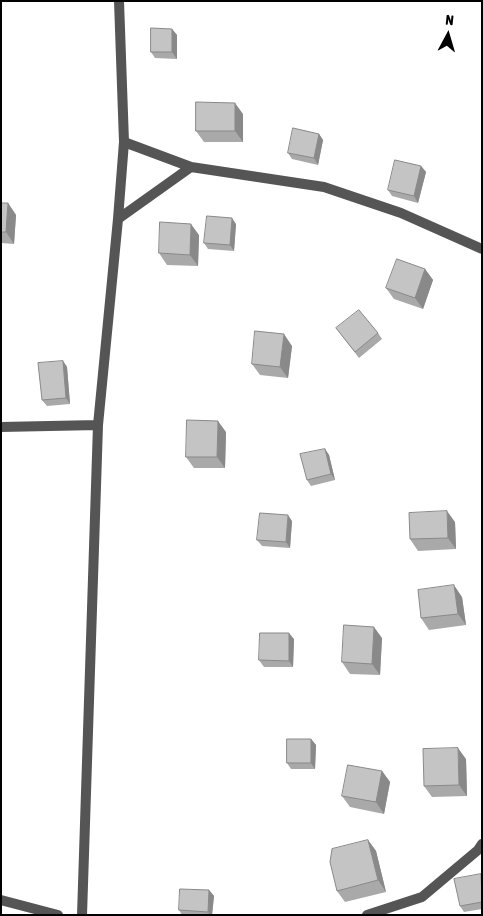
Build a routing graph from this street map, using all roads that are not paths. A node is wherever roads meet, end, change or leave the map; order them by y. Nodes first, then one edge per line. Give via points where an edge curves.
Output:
1 (119, 1) edge
2 (124, 142) junction
3 (191, 167) junction
4 (118, 219) junction
5 (482, 249) edge
6 (98, 425) junction
7 (1, 427) edge
8 (482, 844) edge
9 (1, 900) edge
10 (58, 915) edge
11 (82, 915) edge
12 (368, 915) edge

1 - 2 street
2 - 3 street
2 - 4 street
3 - 4 street
3 - 5 street via 324,187 402,213
4 - 6 street
6 - 7 street
6 - 11 street
8 - 12 street via 422,897
9 - 10 street

